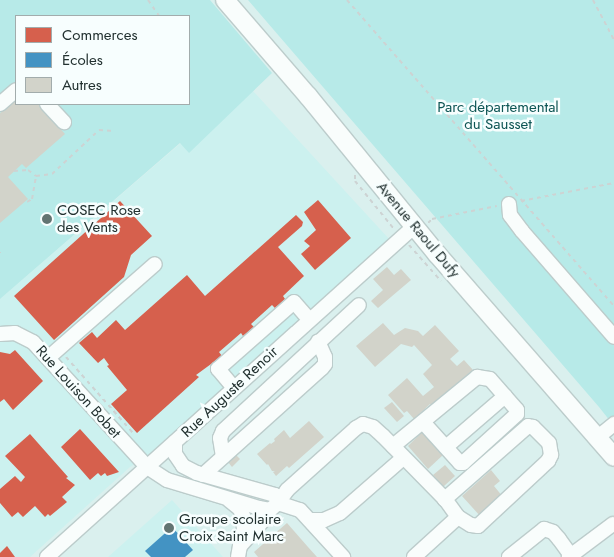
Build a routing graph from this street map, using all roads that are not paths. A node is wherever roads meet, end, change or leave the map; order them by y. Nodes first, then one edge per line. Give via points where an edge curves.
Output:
1 (225, 0) edge
2 (15, 91) edge
3 (0, 104) edge
4 (48, 105) edge
5 (64, 122) dead end
6 (509, 204) dead end
7 (414, 227) junction
8 (156, 264) dead end
9 (359, 305) dead end
10 (309, 320) junction
11 (0, 334) edge
12 (614, 337) edge
13 (318, 341) junction
14 (48, 358) junction
15 (234, 388) junction
16 (505, 396) junction
17 (423, 422) junction
18 (614, 424) edge
19 (598, 437) junction
20 (176, 442) junction
21 (393, 446) junction
22 (446, 448) junction
23 (223, 457) junction
24 (614, 457) edge
25 (403, 458) junction
26 (147, 467) junction
27 (203, 475) junction
28 (226, 498) junction
29 (445, 500) junction
30 (274, 506) junction
31 (458, 517) junction
32 (312, 520) junction
33 (613, 524) edge
34 (239, 551) edge
35 (47, 557) edge
36 (343, 557) edge
37 (414, 557) edge
38 (509, 557) edge
39 (569, 557) edge

1 - 7 main road, Avenue Raoul Dufy
2 - 3 street
4 - 5 street
6 - 12 street via 510,215 522,231
7 - 10 street, Rue Auguste Renoir
7 - 19 main road, Avenue Raoul Dufy
8 - 14 street
9 - 13 street
10 - 15 street, Rue Auguste Renoir
10 - 15 street via 294,302 218,370
11 - 14 street, Rue Louison Bobet via 21,335
13 - 23 street via 223,431 220,438
13 - 23 street via 325,357 322,368
14 - 26 street, Rue Louison Bobet
15 - 20 street, Rue Auguste Renoir
16 - 17 street via 490,378 477,377
16 - 22 street
16 - 22 street via 517,414 464,463 460,464
17 - 21 street
17 - 22 street
18 - 19 street
19 - 24 main road, Avenue Raoul Dufy
20 - 26 street, Rue Auguste Renoir
20 - 27 street via 178,462
21 - 25 street
21 - 30 street via 373,427 363,424 286,490
23 - 27 street
25 - 29 street
25 - 32 street via 340,513 324,520
26 - 28 street, Rue Louison Bobet via 167,480
26 - 35 street, Rue Auguste Renoir
27 - 30 street via 275,495
28 - 30 street, Rue Louison Bobet
28 - 34 street via 240,509 243,516 244,530
29 - 31 street
29 - 31 street via 528,426 549,443 548,462 478,526
30 - 32 street via 300,510
30 - 34 street
31 - 37 street
32 - 36 street
33 - 39 street
38 - 39 street via 544,529 553,532

